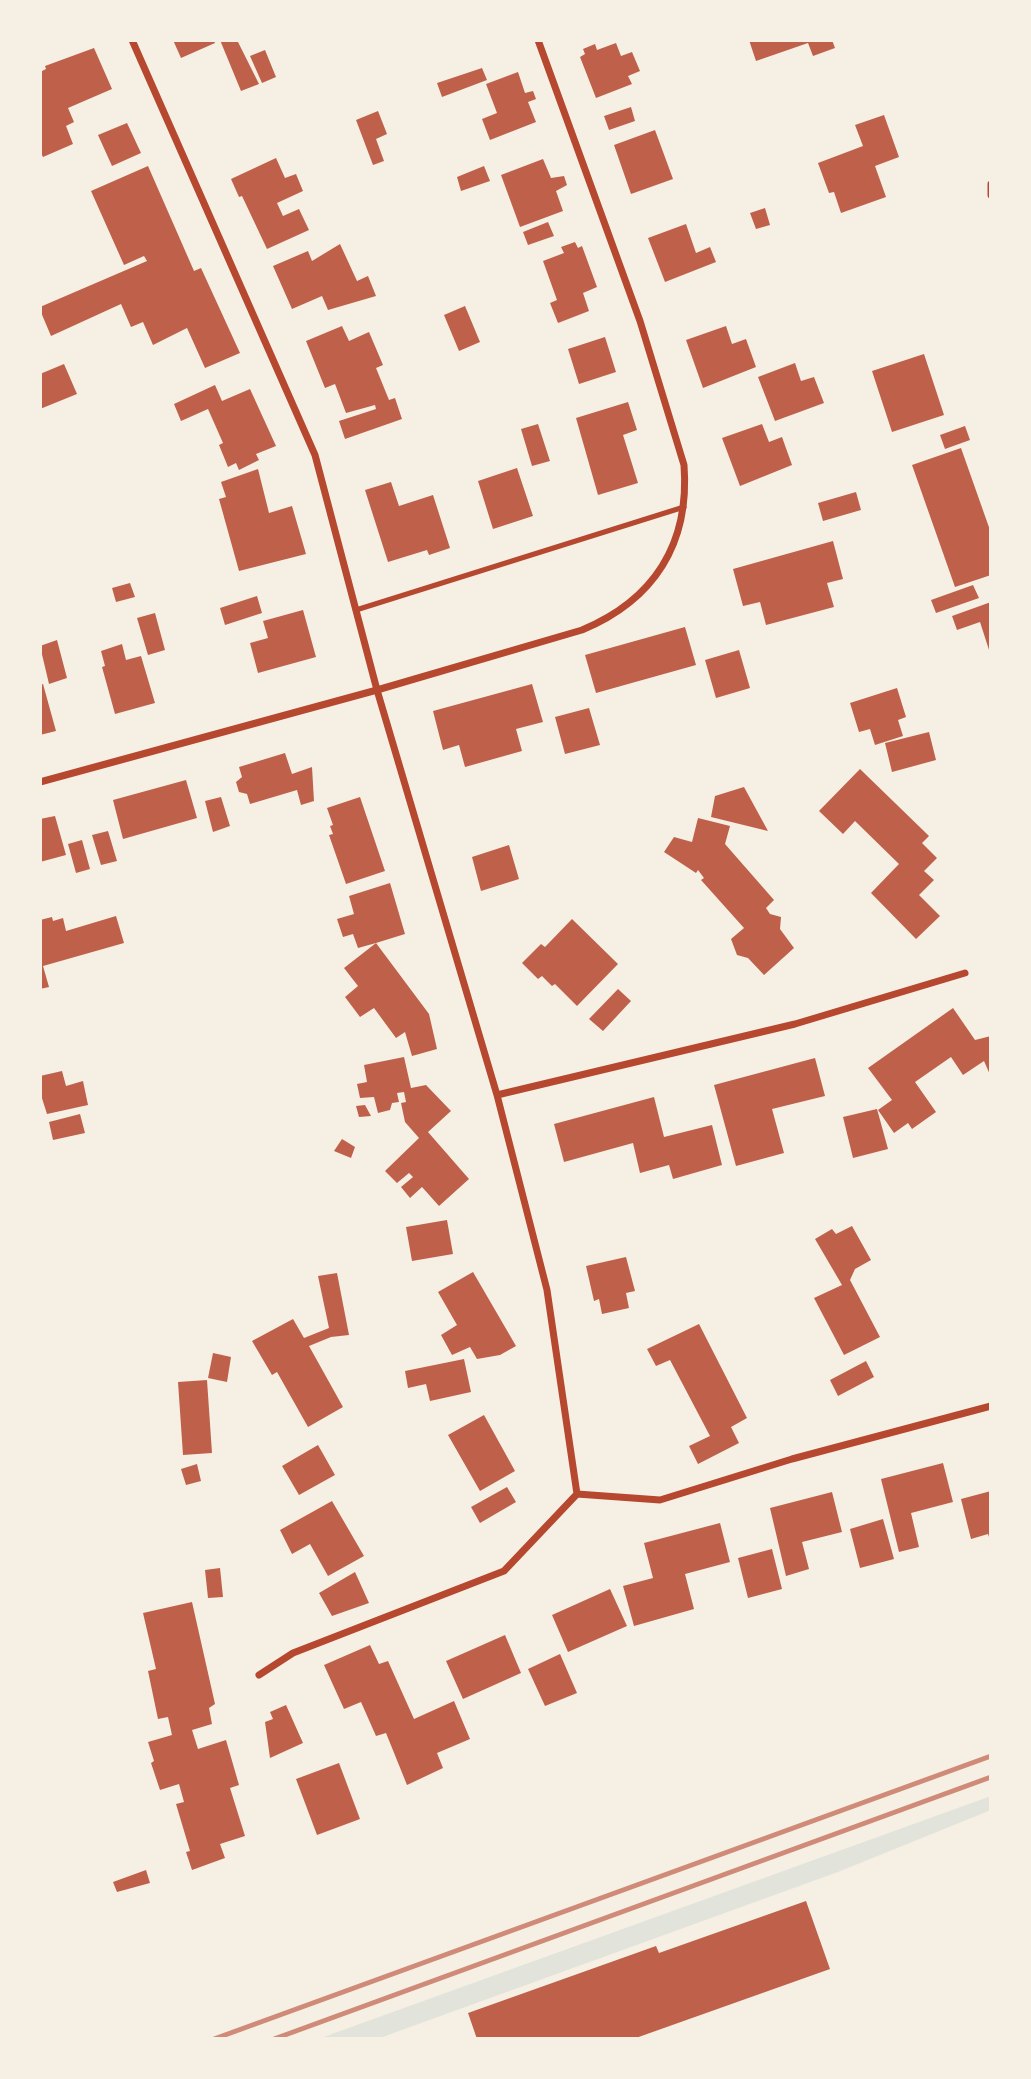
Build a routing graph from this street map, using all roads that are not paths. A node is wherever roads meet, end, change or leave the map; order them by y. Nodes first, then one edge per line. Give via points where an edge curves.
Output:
1 (132, 40) edge
2 (538, 40) edge
3 (991, 184) edge
4 (991, 195) edge
5 (684, 507) junction
6 (356, 610) junction
7 (377, 690) junction
8 (40, 782) edge
9 (965, 973) dead end
10 (497, 1095) junction
11 (991, 1406) edge
12 (577, 1494) junction
13 (259, 1675) dead end

1 - 6 street via 315,455
2 - 5 street via 640,321 684,465
3 - 4 street
5 - 6 lane
5 - 7 street via 664,565 648,587 606,620
6 - 7 street
7 - 8 street
7 - 10 street
9 - 10 street via 795,1024
10 - 12 street via 547,1290
11 - 12 street via 660,1500
12 - 13 street via 504,1571 293,1653

